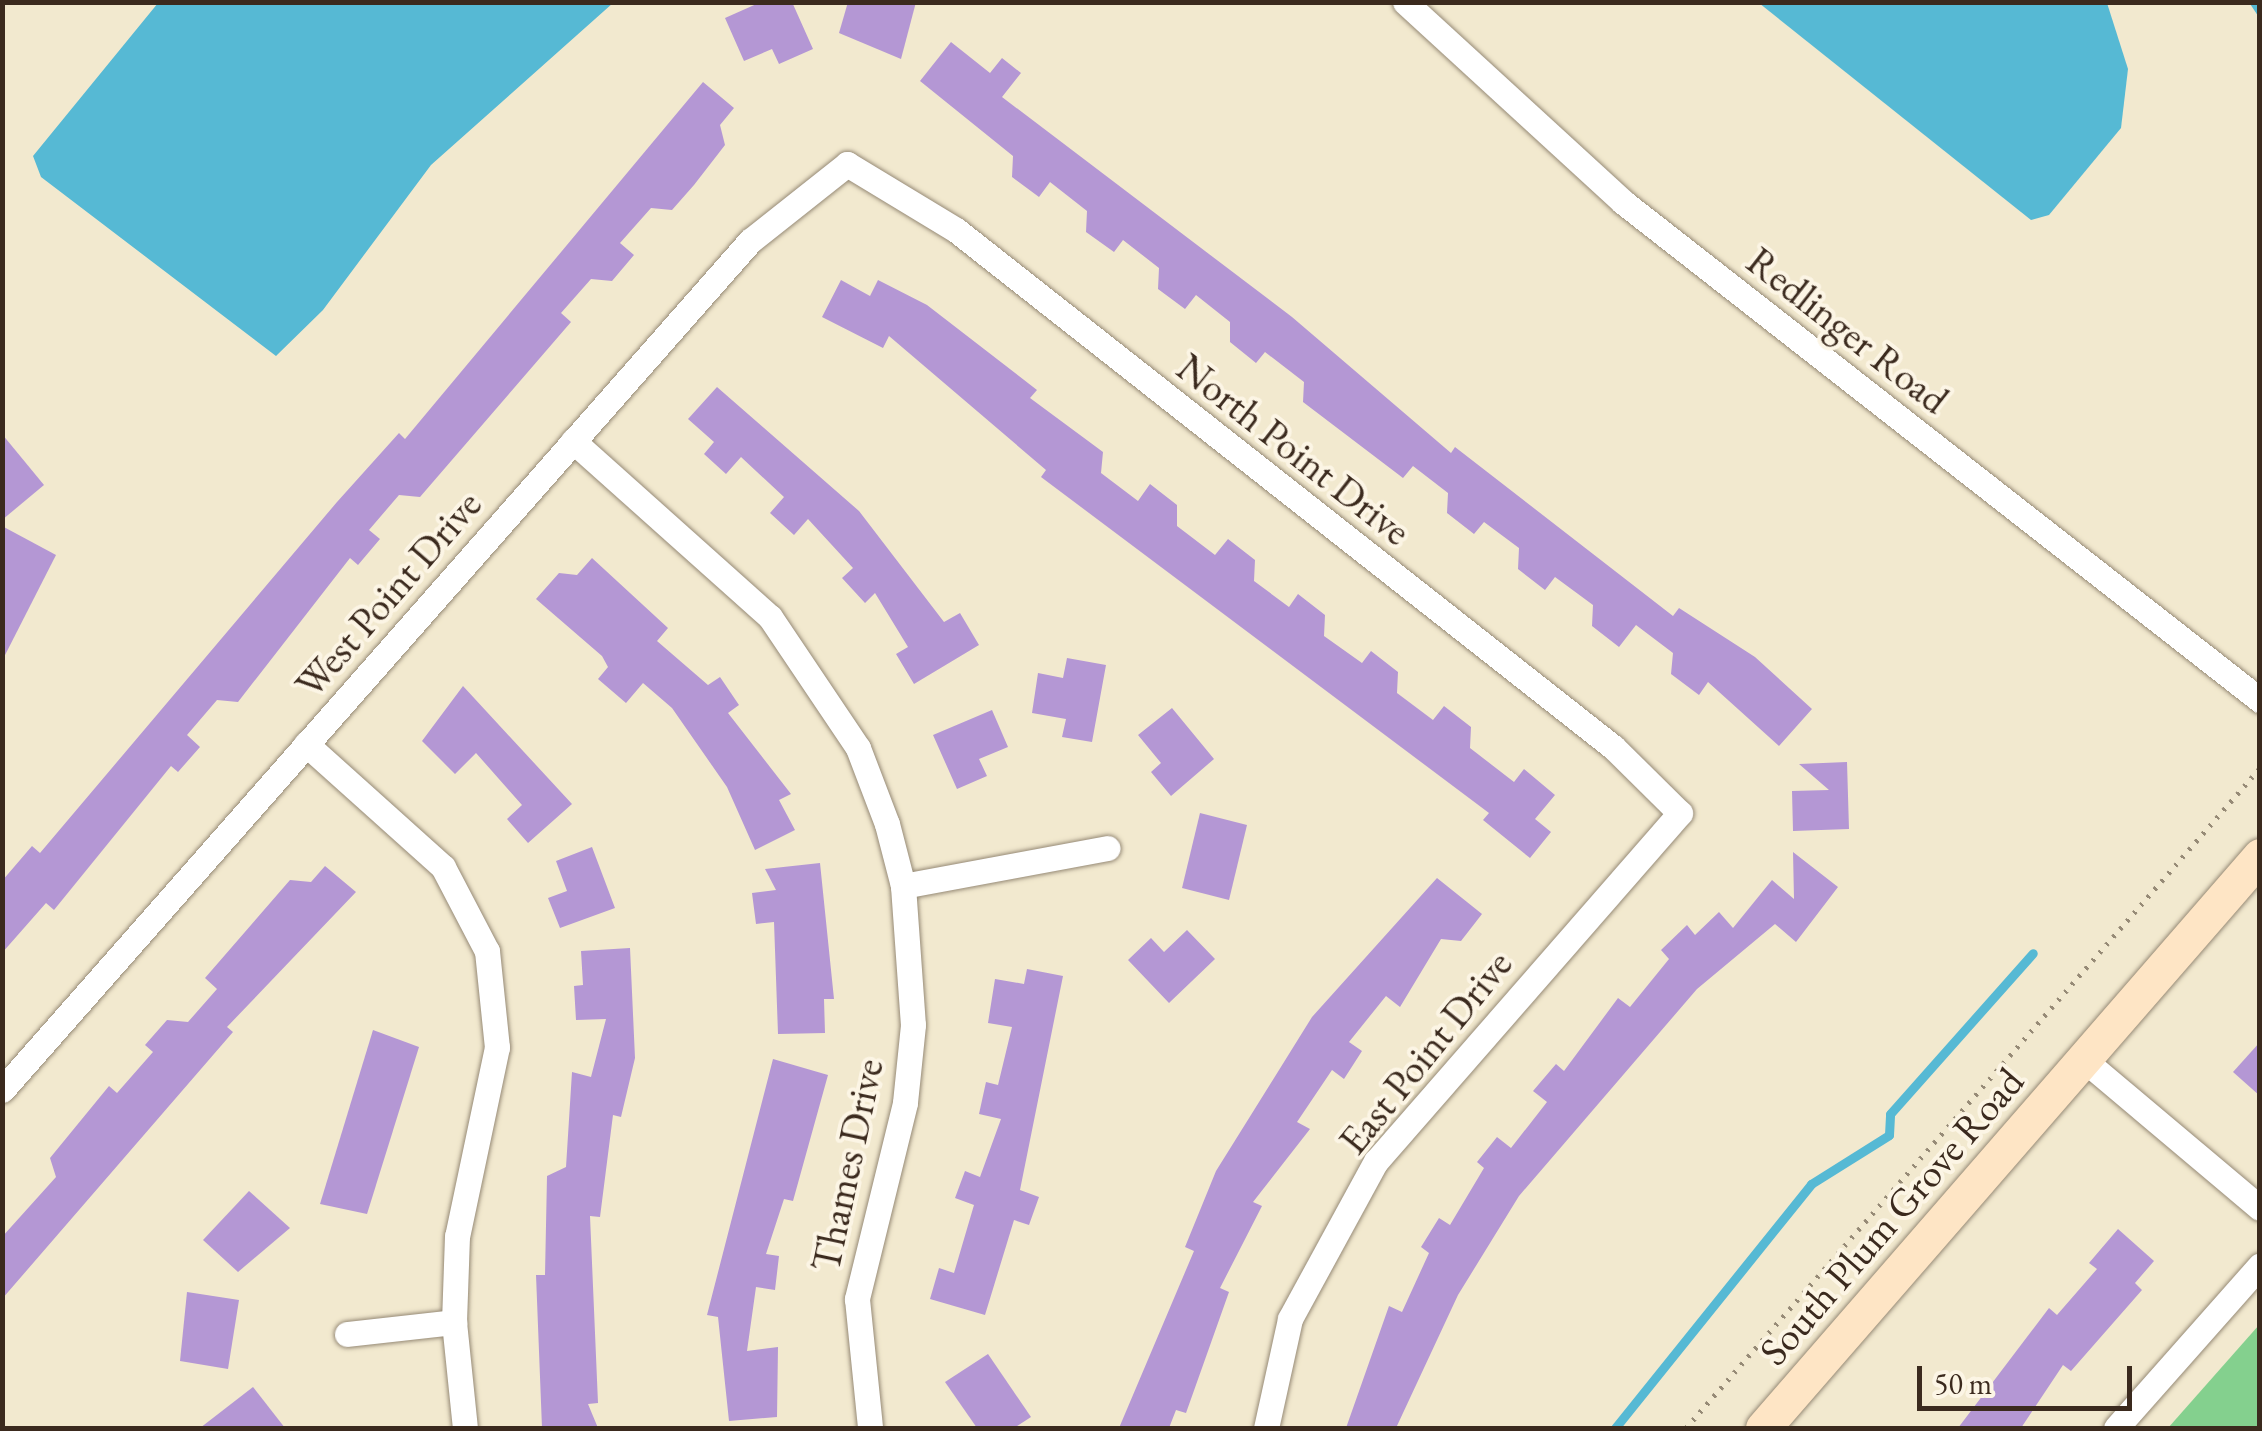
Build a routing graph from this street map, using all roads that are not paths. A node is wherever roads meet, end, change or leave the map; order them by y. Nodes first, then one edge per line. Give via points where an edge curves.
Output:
1 (1405, 2) edge
2 (847, 164) joint
3 (573, 441) junction
4 (2260, 700) edge
5 (306, 744) junction
6 (1680, 813) joint
7 (1108, 848) dead end
8 (2260, 856) edge
9 (903, 886) junction
10 (2083, 1058) junction
11 (2, 1090) edge
12 (2260, 1208) edge
13 (2260, 1265) edge
14 (454, 1322) junction
15 (347, 1334) dead end
16 (465, 1428) edge
17 (870, 1428) edge
18 (1266, 1428) edge
19 (1763, 1428) edge
20 (2116, 1428) edge

1 - 4 street, Redlinger Road via 1624,202
2 - 3 street, West Point Drive via 750,241
2 - 6 street, North Point Drive via 972,242 1613,747
3 - 5 street, West Point Drive
3 - 9 street, Thames Drive via 742,590 809,670 874,783
5 - 11 street, West Point Drive
5 - 14 street via 443,867 487,951 496,1047 457,1236
6 - 18 street, East Point Drive via 1376,1162 1290,1318
7 - 9 street
8 - 10 street, South Plum Grove Road
9 - 17 street, Thames Drive via 913,1025 905,1103 857,1299
10 - 12 street
10 - 19 street, South Plum Grove Road
13 - 20 street
14 - 15 street
14 - 16 street

